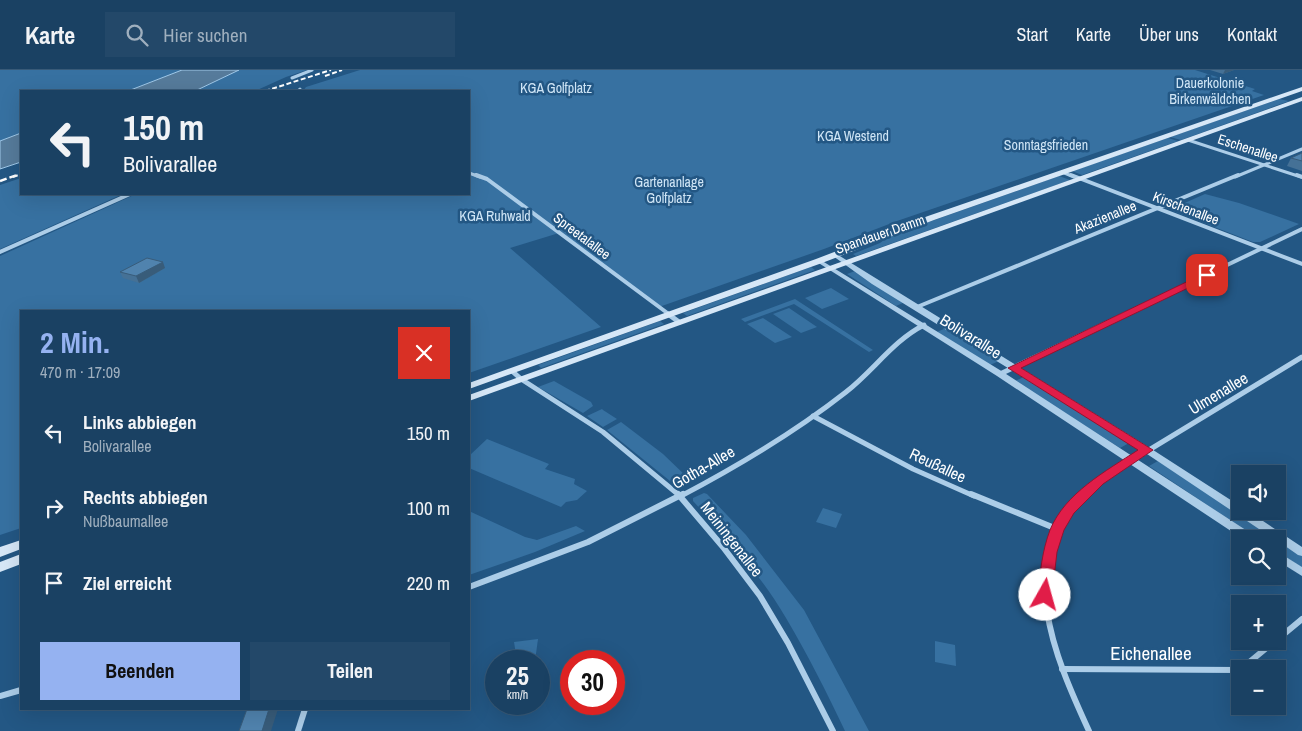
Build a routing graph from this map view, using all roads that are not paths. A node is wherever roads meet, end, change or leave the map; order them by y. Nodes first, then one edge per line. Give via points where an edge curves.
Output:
1 (312, 70) edge
2 (292, 78) dead end
3 (1302, 89) edge
4 (1300, 100) edge
5 (1188, 140) junction
6 (1302, 149) edge
7 (1264, 164) junction
8 (1062, 172) junction
9 (470, 173) edge
10 (1302, 177) edge
11 (1080, 178) junction
12 (128, 195) edge
13 (1157, 208) junction
14 (1302, 229) edge
15 (1262, 249) junction
16 (0, 252) edge
17 (836, 255) junction
18 (819, 261) junction
19 (847, 262) junction
20 (1302, 264) edge
21 (830, 268) junction
22 (918, 307) junction
23 (903, 312) junction
24 (669, 314) junction
25 (939, 320) junction
26 (679, 322) junction
27 (924, 325) junction
28 (1302, 357) edge
29 (1013, 368) junction
30 (512, 370) junction
31 (1000, 374) junction
32 (521, 379) junction
33 (470, 386) edge
34 (470, 398) edge
35 (813, 416) junction
36 (1147, 450) junction
37 (1133, 460) junction
38 (680, 496) junction
39 (1231, 505) edge
40 (1254, 520) edge
41 (1057, 529) junction
42 (1238, 530) edge
43 (20, 544) edge
44 (0, 552) edge
45 (1302, 552) edge
46 (20, 559) edge
47 (1286, 561) edge
48 (0, 567) edge
49 (1302, 572) edge
50 (470, 587) edge
51 (1302, 620) edge
52 (1286, 632) edge
53 (1264, 650) edge
54 (1252, 660) edge
55 (1062, 669) junction
56 (1231, 669) edge
57 (20, 690) edge
58 (0, 696) edge
59 (306, 710) edge
60 (298, 731) edge
61 (833, 731) edge
62 (1089, 731) edge

1 - 2 street
3 - 8 main road, Spandauer Damm
4 - 5 main road, Spandauer Damm
5 - 7 street, Eschenallee
5 - 11 main road, Spandauer Damm
6 - 7 street, Akazienallee
7 - 10 street, Eschenallee
7 - 13 street, Akazienallee
8 - 11 street, Kirschenallee
8 - 17 main road, Spandauer Damm
9 - 24 street, Spreetalallee via 487,179
11 - 13 street, Kirschenallee
11 - 19 main road, Spandauer Damm
12 - 16 street
13 - 15 street, Kirschenallee
13 - 22 street, Akazienallee
14 - 15 street
15 - 20 street, Kirschenallee
15 - 29 street
17 - 18 main road, Spandauer Damm
17 - 19 street, Bolivarallee
18 - 21 street, Bolivarallee
18 - 24 main road, Spandauer Damm
19 - 21 main road, Spandauer Damm
19 - 22 street, Bolivarallee
21 - 23 street, Bolivarallee
21 - 26 main road, Spandauer Damm
22 - 23 street
22 - 25 street, Bolivarallee
23 - 27 street, Bolivarallee
24 - 26 street, Spreetalallee
24 - 30 main road, Spandauer Damm
25 - 27 street, Bolivarallee
25 - 29 street, Bolivarallee
26 - 32 main road, Spandauer Damm
27 - 31 street, Bolivarallee
27 - 35 street, Gotha-Allee via 910,330 867,375
28 - 36 street, Ulmenallee
29 - 31 street
29 - 36 street, Bolivarallee
30 - 32 street, Meiningenallee
30 - 33 main road, Spandauer Damm
31 - 37 street, Bolivarallee
32 - 34 main road, Spandauer Damm
32 - 38 street, Meiningenallee via 603,432
35 - 38 street, Gotha-Allee
35 - 41 street, Reußallee via 913,469
36 - 37 street, Ulmenallee
36 - 39 street, Bolivarallee
37 - 41 street, Ulmenallee via 1088,490
37 - 42 street, Bolivarallee
38 - 50 street, Gotha-Allee via 582,544
38 - 61 street, Meiningenallee via 760,596
40 - 45 street, Bolivarallee
41 - 55 street, Ulmenallee via 1050,553 1045,595 1050,635
43 - 44 main road
46 - 48 main road
47 - 49 street
51 - 52 street, Eichenallee
53 - 54 street, Eichenallee
55 - 56 street, Eichenallee
55 - 62 street, Ulmenallee
57 - 58 street
59 - 60 street

